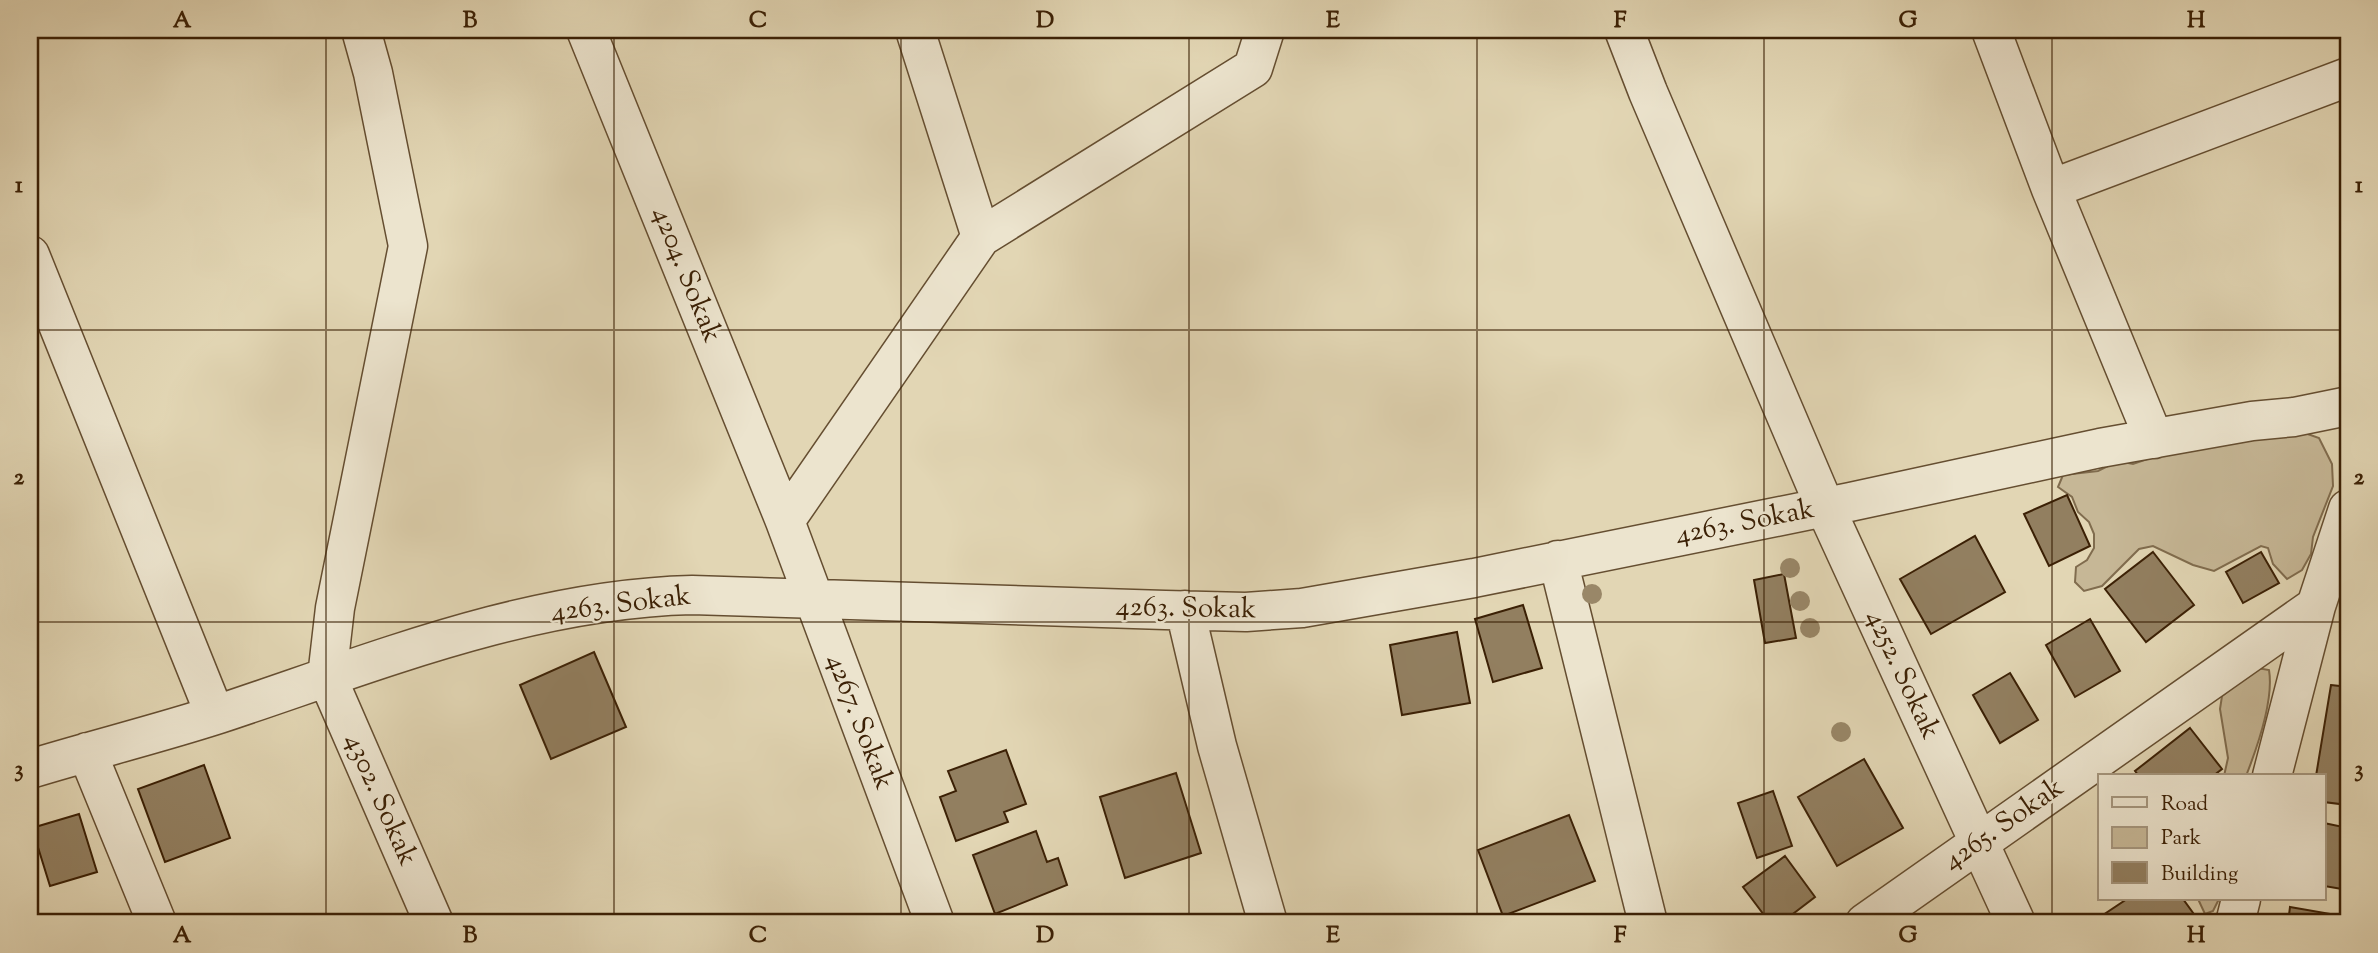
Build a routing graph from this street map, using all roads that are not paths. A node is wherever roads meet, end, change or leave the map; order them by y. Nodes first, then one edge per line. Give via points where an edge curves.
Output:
1 (361, 30) edge
2 (586, 30) edge
3 (915, 30) edge
4 (1265, 30) edge
5 (1624, 30) edge
6 (1991, 30) edge
7 (2348, 77) edge
8 (2051, 189) junction
9 (981, 237) junction
10 (30, 255) edge
11 (2348, 405) edge
12 (2154, 439) junction
13 (1825, 507) junction
14 (2348, 509) edge
15 (785, 520) junction
16 (1558, 560) junction
17 (813, 598) junction
18 (2316, 606) junction
19 (1185, 610) junction
20 (327, 677) junction
21 (215, 715) junction
22 (87, 752) junction
23 (30, 769) edge
24 (2273, 774) edge
25 (1979, 843) junction
26 (2241, 900) edge
27 (157, 923) edge
28 (434, 923) edge
29 (935, 923) edge
30 (1268, 923) edge
31 (1648, 923) edge
32 (1865, 923) edge
33 (2016, 923) edge
34 (2235, 923) edge

1 - 20 street via 408,246 335,608
2 - 15 street, 4204. Sokak
3 - 9 street
4 - 9 street via 1253,68
5 - 13 street, 4252. Sokak
6 - 8 street
7 - 8 street
8 - 12 street
9 - 15 street
10 - 21 street
11 - 12 street, 4263. Sokak
12 - 13 street, 4263. Sokak
13 - 16 street, 4263. Sokak
13 - 25 street, 4252. Sokak
14 - 18 street
15 - 17 street, 4267. Sokak
16 - 19 street, 4263. Sokak via 1302,608
16 - 31 street
17 - 19 street, 4263. Sokak
17 - 20 street, 4263. Sokak via 692,595 618,600 438,639
17 - 29 street, 4267. Sokak
18 - 24 street
18 - 25 street, 4265. Sokak
19 - 30 street via 1216,746
20 - 21 street, 4263. Sokak
20 - 28 street, 4302. Sokak
21 - 22 street, 4263. Sokak
22 - 23 street, 4263. Sokak
22 - 27 street
25 - 32 street, 4265. Sokak
25 - 33 street, 4252. Sokak
26 - 34 street

